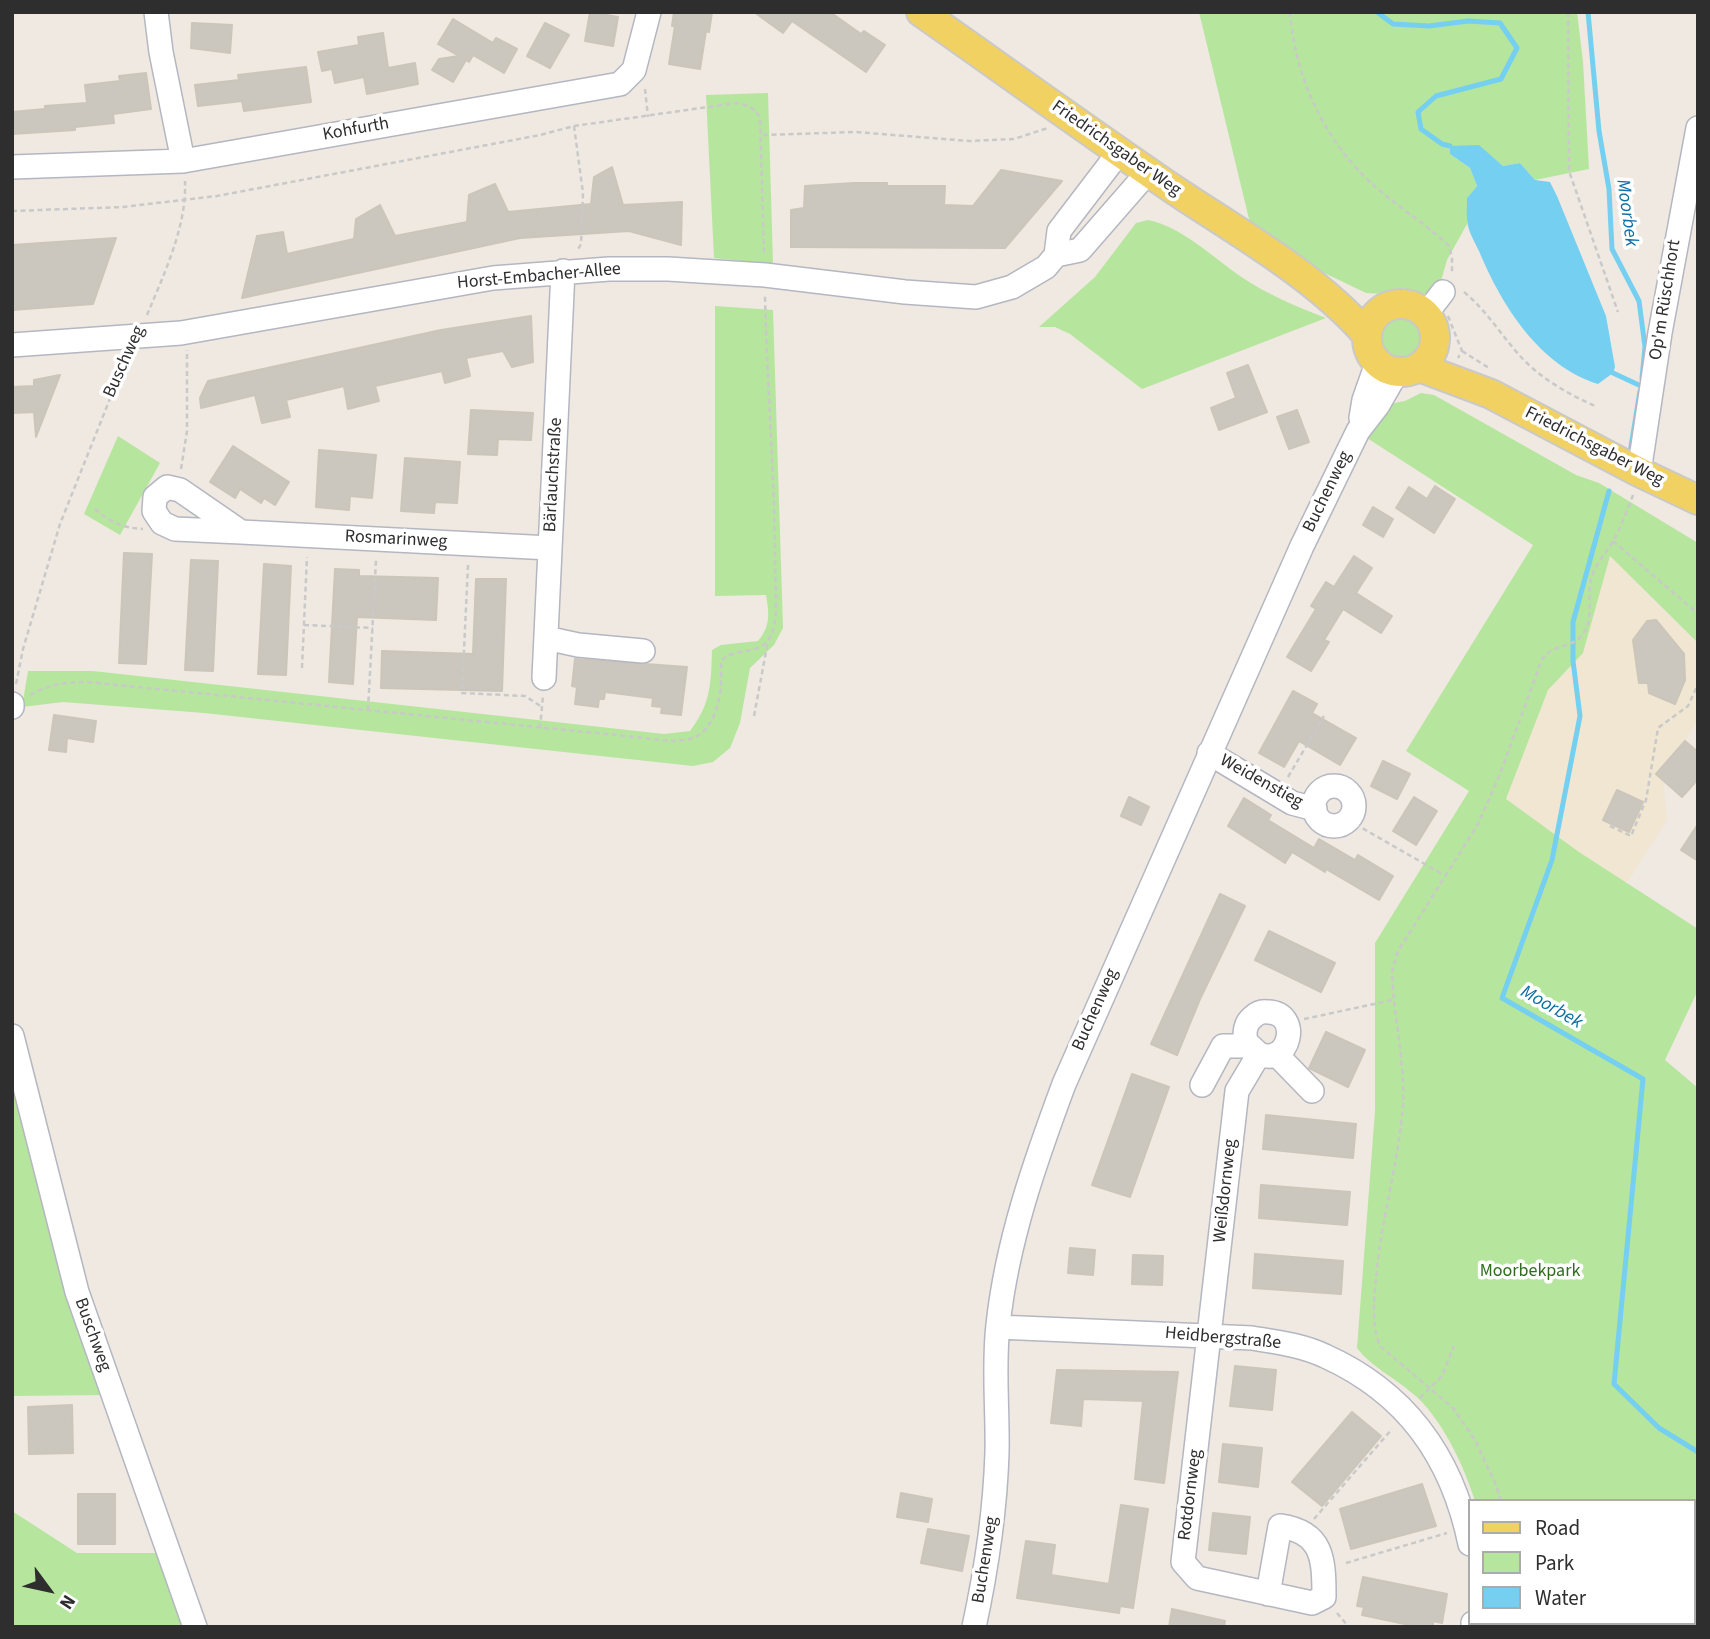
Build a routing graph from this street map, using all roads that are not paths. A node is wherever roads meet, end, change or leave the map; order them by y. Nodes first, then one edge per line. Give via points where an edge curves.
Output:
1 (156, 12) edge
2 (649, 12) edge
3 (921, 12) edge
4 (1698, 128) edge
5 (1120, 151) junction
6 (183, 161) junction
7 (12, 167) edge
8 (1148, 172) junction
9 (1056, 255) junction
10 (564, 271) junction
11 (1312, 283) junction
12 (1385, 308) junction
13 (1367, 335) junction
14 (12, 345) edge
15 (1452, 350) junction
16 (1398, 368) junction
17 (1492, 382) junction
18 (1637, 482) junction
19 (1698, 500) edge
20 (241, 532) junction
21 (550, 548) junction
22 (546, 638) junction
23 (643, 652) dead end
24 (544, 678) road end
25 (1209, 753) junction
26 (1315, 809) junction
27 (12, 1036) edge
28 (1261, 1051) junction
29 (1202, 1084) dead end
30 (1312, 1091) dead end
31 (998, 1327) junction
32 (1210, 1335) junction
33 (1468, 1533) edge
34 (1268, 1594) junction
35 (195, 1627) edge
36 (974, 1627) edge

1 - 6 street
2 - 6 street, Kohfurth via 634,70 620,84
3 - 5 main road, Friedrichsgaber Weg
4 - 18 street, Op'm Rüschhort
5 - 8 main road, Friedrichsgaber Weg
5 - 9 street via 1059,231
6 - 7 street, Kohfurth
8 - 9 street, Horst-Embacher-Allee via 1080,250
8 - 11 main road, Friedrichsgaber Weg
9 - 10 street, Horst-Embacher-Allee via 1027,280 976,297 765,275 668,269
10 - 14 street, Horst-Embacher-Allee via 481,280 186,333
10 - 21 street, Bärlauchstraße
11 - 12 main road, Friedrichsgaber Weg
11 - 13 main road, Friedrichsgaber Weg
12 - 13 main road via 1374,316
12 - 15 main road, Friedrichsgaber Weg via 1403,303 1416,307 1440,296 1435,330
13 - 16 main road via 1368,347
15 - 16 main road
15 - 17 main road via 1454,363
16 - 17 main road
16 - 25 street, Buchenweg via 1364,400 1358,431
17 - 18 main road, Friedrichsgaber Weg
18 - 19 main road, Friedrichsgaber Weg
20 - 20 street, Rosmarinweg via 180,490 167,487 155,497 154,511 162,523 175,529
20 - 21 street, Rosmarinweg
21 - 22 street, Bärlauchstraße
22 - 23 street
22 - 24 street, Bärlauchstraße
25 - 26 street, Weidenstieg via 1292,803
25 - 31 street, Buchenweg via 1042,1142 1006,1271
26 - 26 street, Weidenstieg via 1322,822 1340,825 1349,820 1353,802 1342,787 1332,786 1317,796
27 - 35 street, Buschweg via 77,1292
28 - 28 street, Weißdornweg via 1287,1044 1289,1037 1287,1023 1272,1012 1255,1015 1246,1026 1245,1034
28 - 29 street via 1223,1046
28 - 30 street
28 - 32 street, Weißdornweg via 1237,1091
31 - 32 street, Heidbergstraße
31 - 36 street, Buchenweg via 994,1508 989,1560
32 - 33 street, Heidbergstraße via 1288,1344 1323,1355 1382,1389 1422,1430 1447,1473
32 - 34 street, Rotdornweg via 1183,1562 1197,1578
34 - 34 street, Rotdornweg via 1280,1526 1300,1529 1318,1547 1324,1597 1312,1602

